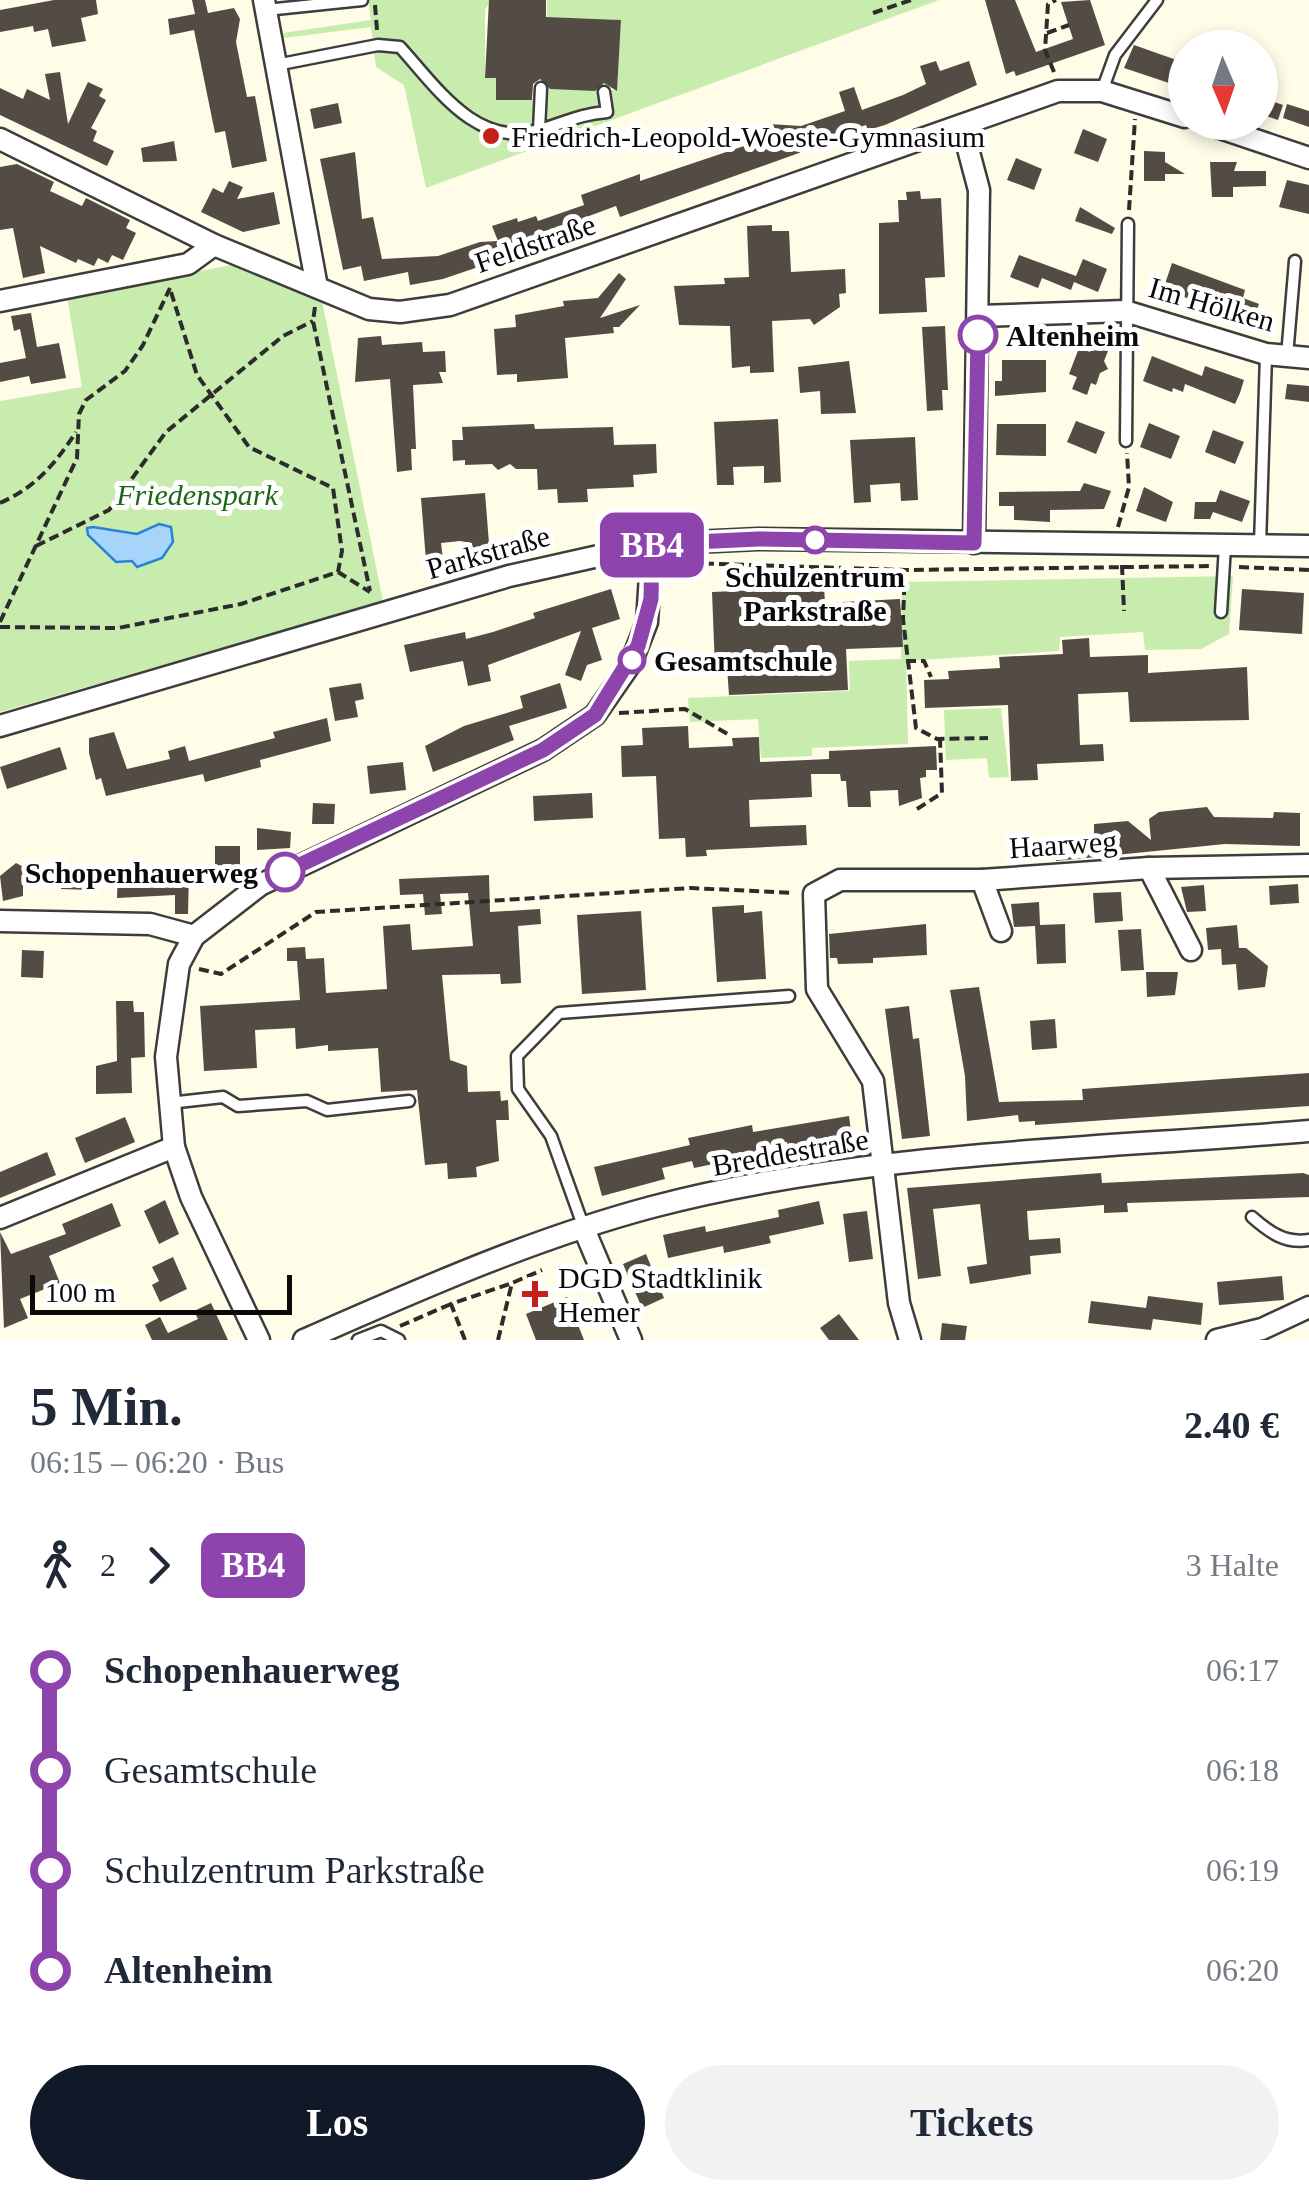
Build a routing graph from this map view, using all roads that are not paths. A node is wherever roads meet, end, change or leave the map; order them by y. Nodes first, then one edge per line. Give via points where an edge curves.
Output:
1 (362, 0) edge
2 (1157, 0) edge
3 (265, 5) edge
4 (276, 65) junction
5 (541, 88) dead end
6 (604, 92) dead end
7 (1102, 92) junction
8 (1168, 111) edge
9 (962, 126) junction
10 (538, 130) junction
11 (0, 139) edge
12 (1256, 140) edge
13 (1309, 158) edge
14 (1128, 224) road end
15 (214, 245) junction
16 (1295, 261) dead end
17 (317, 287) junction
18 (0, 301) edge
19 (1126, 311) junction
20 (979, 316) junction
21 (1276, 355) junction
22 (1309, 358) edge
23 (1126, 441) road end
24 (974, 543) junction
25 (1260, 545) junction
26 (1309, 546) edge
27 (653, 553) junction
28 (1224, 556) junction
29 (1221, 612) dead end
30 (0, 726) edge
31 (1309, 866) edge
32 (1150, 868) junction
33 (982, 880) junction
34 (0, 921) edge
35 (1001, 931) dead end
36 (194, 936) junction
37 (1190, 950) dead end
38 (789, 996) dead end
39 (409, 1102) dead end
40 (168, 1103) junction
41 (1309, 1132) edge
42 (174, 1148) junction
43 (883, 1166) junction
44 (1252, 1217) dead end
45 (0, 1218) edge
46 (584, 1228) junction
47 (1309, 1240) edge
48 (1306, 1313) edge
49 (360, 1316) junction
50 (381, 1331) junction
51 (259, 1340) edge
52 (304, 1340) edge
53 (358, 1340) edge
54 (399, 1340) edge
55 (631, 1340) edge
56 (910, 1340) edge
57 (1217, 1340) edge

1 - 3 lane
2 - 7 lane via 1115,55
3 - 4 street
4 - 10 lane via 378,45 400,48 452,107 501,136
4 - 17 street
5 - 10 lane
6 - 10 lane via 607,112 577,114
7 - 8 street, Feldstraße
7 - 9 street, Feldstraße via 1058,91
9 - 17 street, Feldstraße via 450,305 412,312 369,309
9 - 20 street via 979,190
11 - 15 street, Feldstraße
12 - 13 street
14 - 19 lane
15 - 17 street, Feldstraße
15 - 18 street via 188,264
16 - 21 lane
19 - 20 street, Im Hölken
19 - 21 street, Im Hölken
19 - 23 lane
20 - 24 street
21 - 22 street, Im Hölken
21 - 25 lane
24 - 27 street, Parkstraße via 758,539
24 - 28 street, Parkstraße via 1114,542
25 - 26 street, Parkstraße
25 - 28 street, Parkstraße
27 - 30 street, Parkstraße via 554,564
27 - 36 street via 646,622 630,664 611,695 570,735 260,885
28 - 29 lane
31 - 32 street, Haarweg
32 - 33 street, Haarweg
32 - 37 street, Haarweg
33 - 35 street, Haarweg
33 - 43 street, Haarweg via 840,880 818,890 816,989 873,1082
34 - 36 street via 150,924
36 - 40 street via 180,964 166,1035
38 - 46 lane via 559,1014 517,1056 518,1088 551,1136
39 - 40 lane via 327,1110 308,1100
40 - 42 street
41 - 43 street, Breddestraße
42 - 45 street
42 - 51 street
43 - 46 street, Breddestraße via 654,1207
43 - 56 street via 899,1303
44 - 47 lane via 1272,1234
46 - 49 street, Breddestraße
46 - 55 street
48 - 57 street
49 - 50 lane
49 - 52 street, Breddestraße
50 - 53 lane
50 - 54 lane

